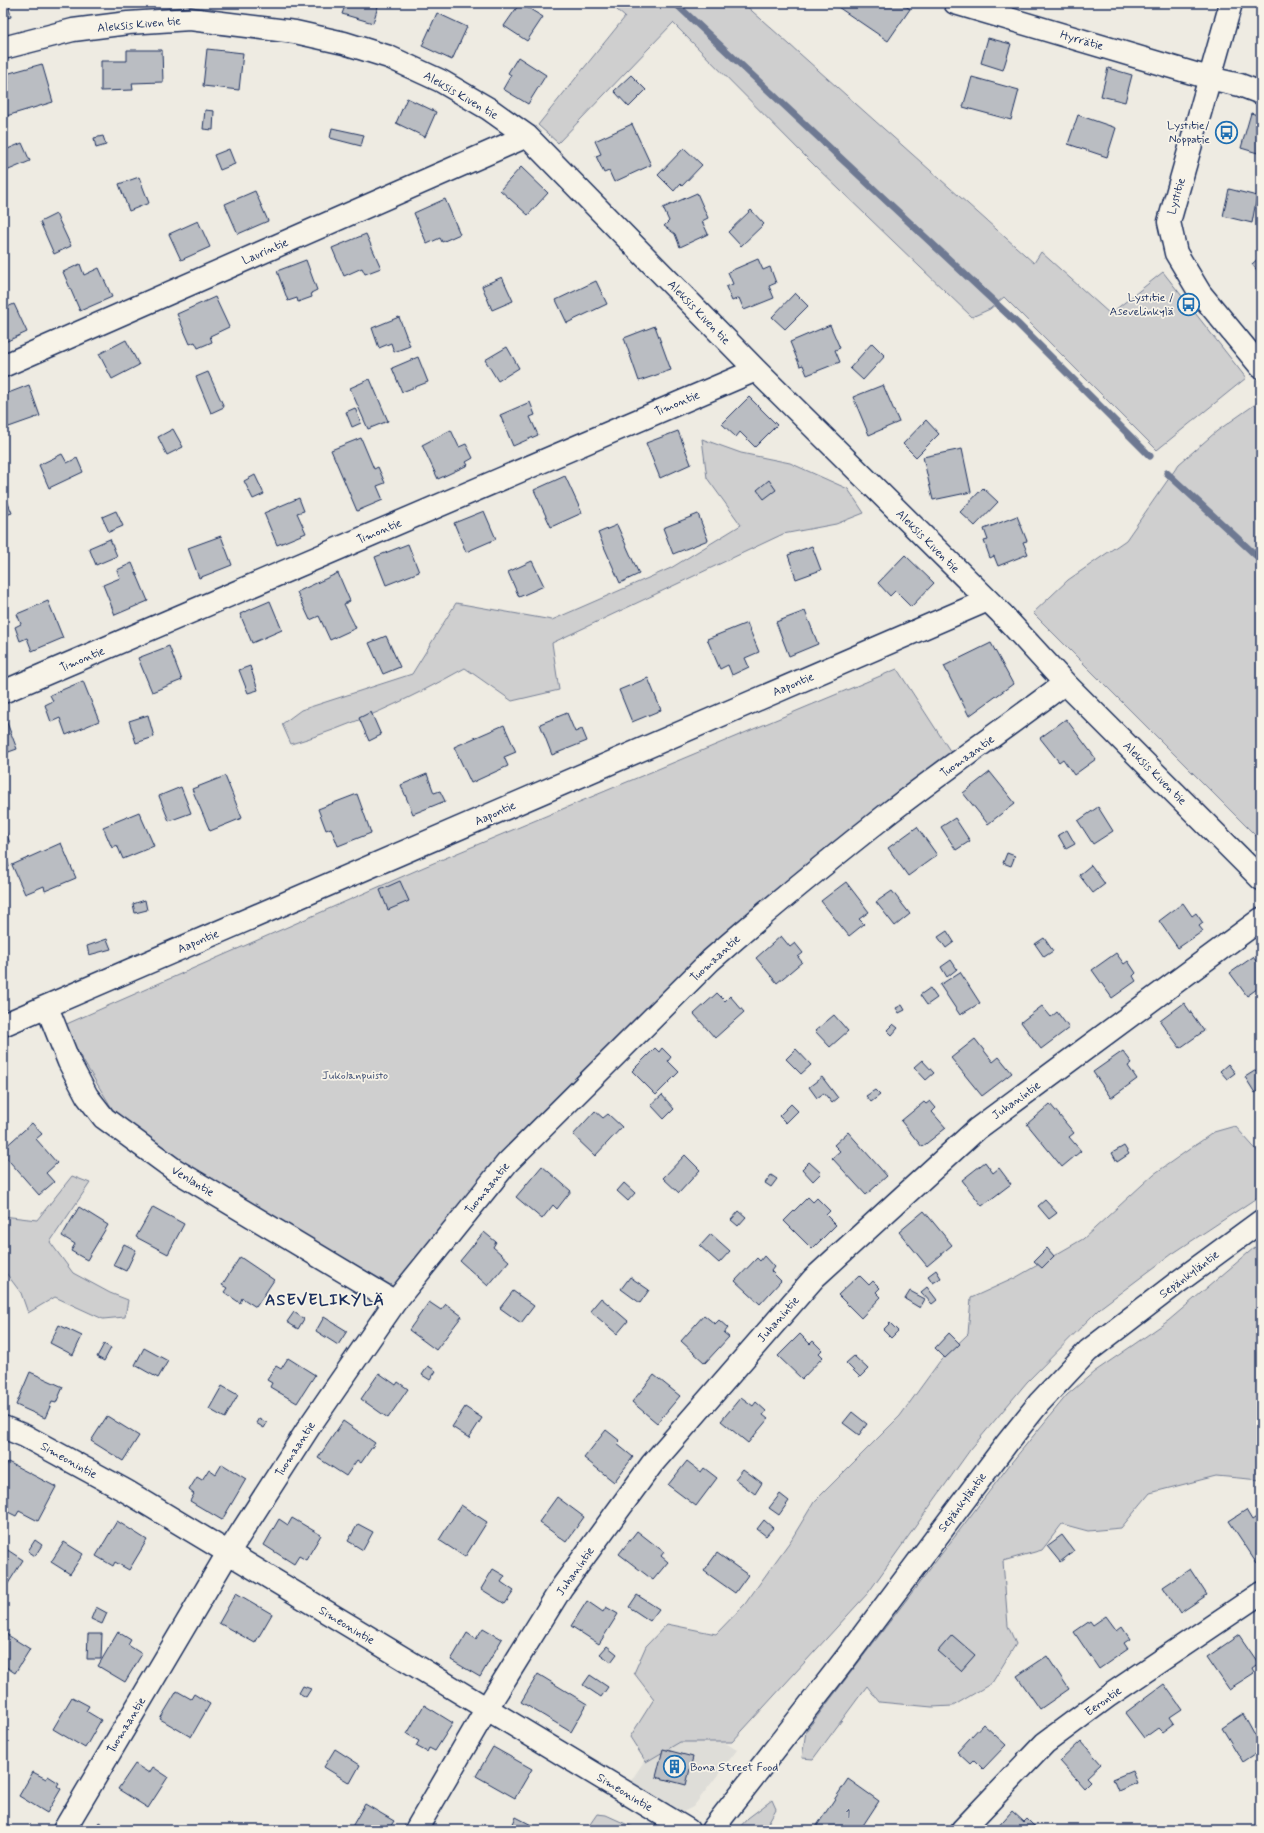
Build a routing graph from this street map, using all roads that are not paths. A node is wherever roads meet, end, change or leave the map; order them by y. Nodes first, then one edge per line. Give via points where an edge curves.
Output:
1 (956, 3) edge
2 (1231, 3) edge
3 (3, 48) edge
4 (1209, 78) junction
5 (1261, 93) edge
6 (527, 136) junction
7 (3, 366) edge
8 (1261, 367) edge
9 (756, 370) junction
10 (988, 600) junction
11 (1066, 683) junction
12 (3, 692) edge
13 (1261, 879) edge
14 (1261, 919) edge
15 (47, 1006) junction
16 (3, 1025) edge
17 (1261, 1221) edge
18 (395, 1302) junction
19 (3, 1427) edge
20 (228, 1553) junction
21 (1261, 1593) edge
22 (487, 1708) junction
23 (64, 1830) edge
24 (416, 1830) edge
25 (688, 1830) edge
26 (712, 1830) edge
27 (962, 1830) edge

1 - 4 street, Hyrrätie
2 - 4 street, Lystitie
3 - 6 street, Aleksis Kiven tie via 73,30 190,19 295,32 389,57 441,81 489,109
4 - 5 street, Hyrrätie
4 - 8 street, Lystitie via 1169,222 1176,253 1200,293
6 - 7 street, Laurintie
6 - 9 street, Aleksis Kiven tie
9 - 10 street, Aleksis Kiven tie
9 - 12 street, Timontie
10 - 11 street, Aleksis Kiven tie
10 - 15 street, Aapontie
11 - 13 street, Aleksis Kiven tie
11 - 18 street, Tuomaantie via 891,811 803,881 711,960 507,1162
14 - 22 street, Juhanintie via 977,1129 814,1278 652,1464 562,1587
15 - 16 street, Aapontie
15 - 18 street, Venlantie via 69,1062 87,1096 104,1118 175,1170
17 - 26 street, Sepänkyläntie via 1088,1351 1039,1403
18 - 20 street, Tuomaantie via 311,1424
19 - 20 street, Simeonintie via 25,1436 126,1491
20 - 22 street, Simeonintie
20 - 23 street, Tuomaantie
21 - 27 street, Eerontie via 1107,1697 1045,1743
22 - 24 street, Juhanintie
22 - 25 street, Simeonintie

